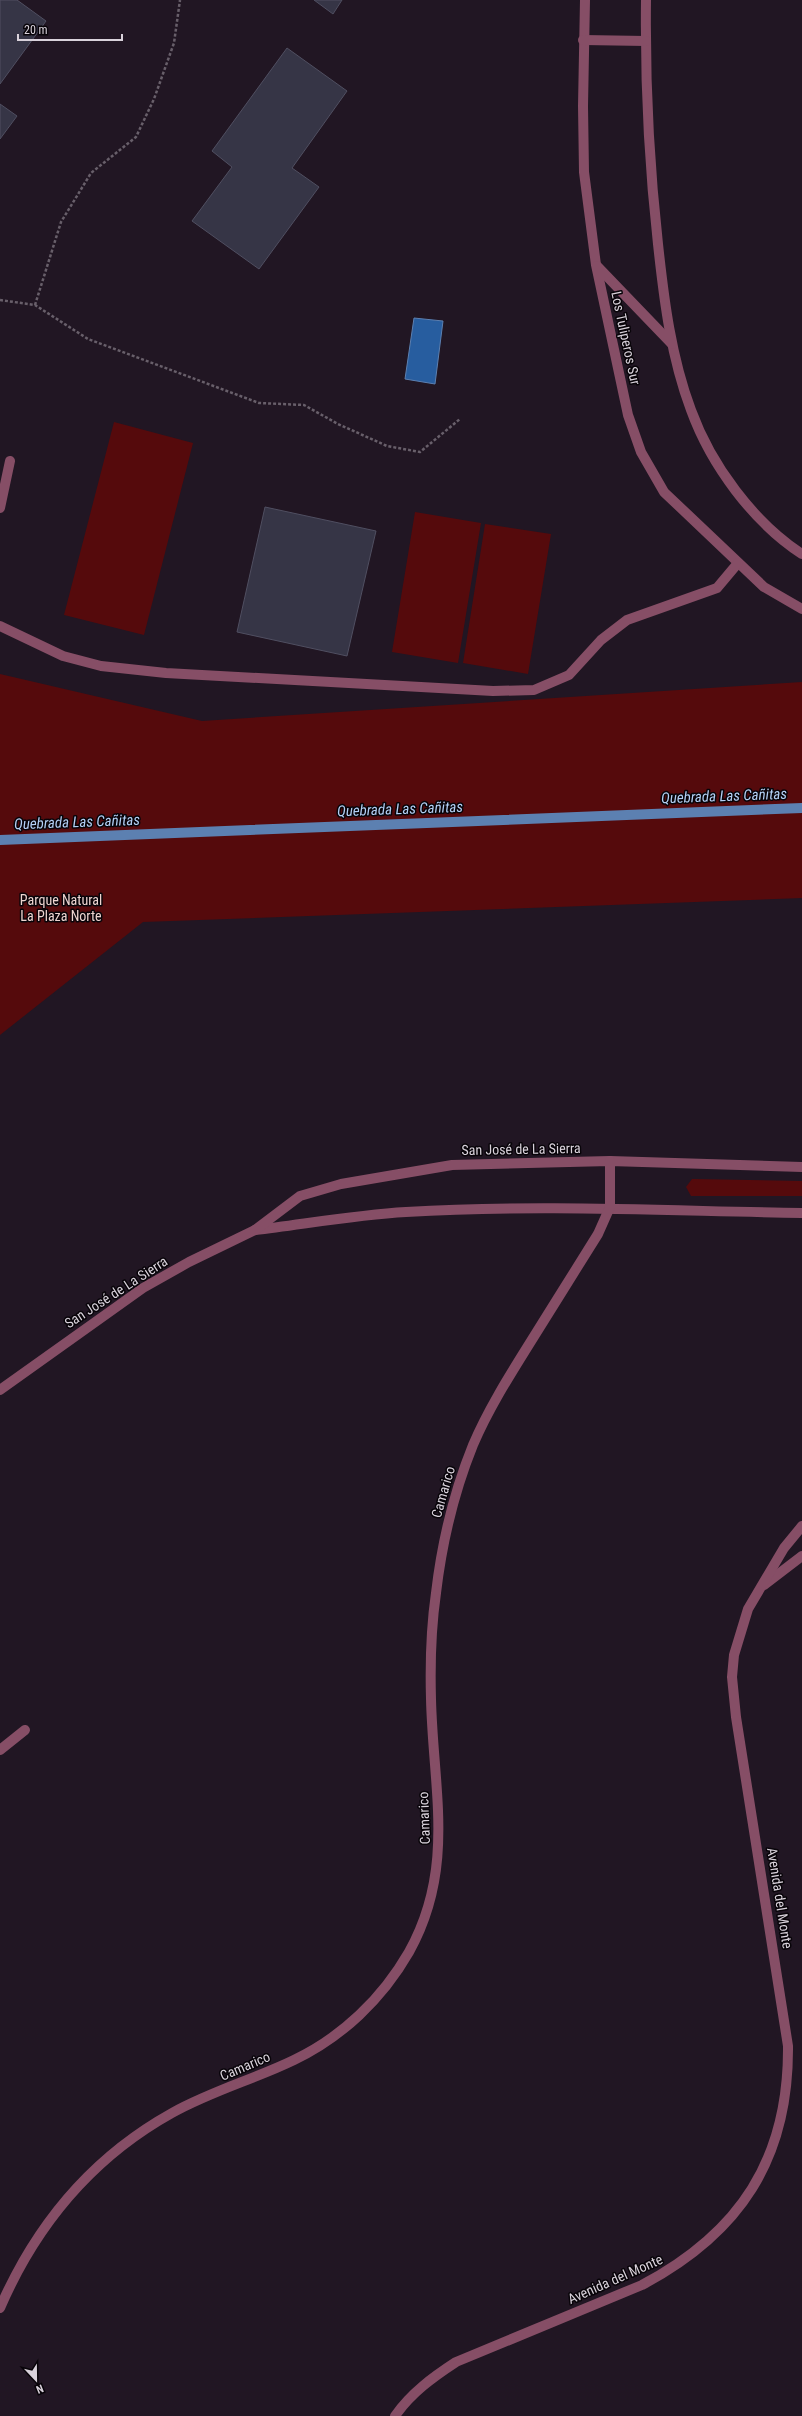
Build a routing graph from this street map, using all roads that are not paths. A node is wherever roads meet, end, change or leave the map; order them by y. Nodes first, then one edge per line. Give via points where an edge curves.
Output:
1 (585, 0) edge
2 (646, 0) edge
3 (583, 40) junction
4 (646, 41) junction
5 (596, 265) junction
6 (672, 344) junction
7 (10, 462) dead end
8 (0, 508) edge
9 (802, 554) edge
10 (738, 563) junction
11 (802, 609) edge
12 (0, 626) edge
13 (610, 1161) junction
14 (802, 1167) edge
15 (610, 1207) junction
16 (802, 1213) edge
17 (255, 1230) junction
18 (0, 1390) edge
19 (802, 1526) edge
20 (802, 1556) edge
21 (760, 1588) junction
22 (26, 1730) dead end
23 (0, 1750) edge
24 (0, 2308) edge
25 (395, 2416) edge

1 - 3 street, Los Tuliperos Sur
2 - 4 street
3 - 4 street
3 - 5 street, Los Tuliperos Sur via 584,172
4 - 6 street via 652,193
5 - 6 street
5 - 10 street, Los Tuliperos Sur via 628,414 641,452 664,492
6 - 9 street via 691,411 724,473 769,527
7 - 8 street
10 - 11 street, Los Tuliperos Sur via 764,587
10 - 12 street via 717,588 627,620 601,640 569,675 534,690 493,691 166,673 101,666 63,656
13 - 14 street, San José de La Sierra
13 - 15 street, Camarico
13 - 17 street, San José de La Sierra via 452,1164 341,1184 300,1196
15 - 16 street, San José de La Sierra via 693,1212
15 - 17 street, San José de La Sierra via 405,1212
15 - 24 street, Camarico via 598,1234 491,1409 474,1443 452,1506 436,1593 431,1646 431,1700 440,1838 438,1867 432,1896 409,1951 375,1999 351,2024 324,2044 294,2060 174,2112 138,2134 104,2160 77,2186 52,2216 31,2246
17 - 18 street, San José de La Sierra via 143,1288
19 - 21 street, Avenida del Monte via 784,1548
20 - 21 street, Avenida del Monte
21 - 25 street, Avenida del Monte via 739,1633 732,1677 736,1718 788,2046 789,2078 784,2109 776,2140 762,2172 745,2200 723,2227 698,2250 671,2269 642,2285 456,2362 415,2393
22 - 23 street

